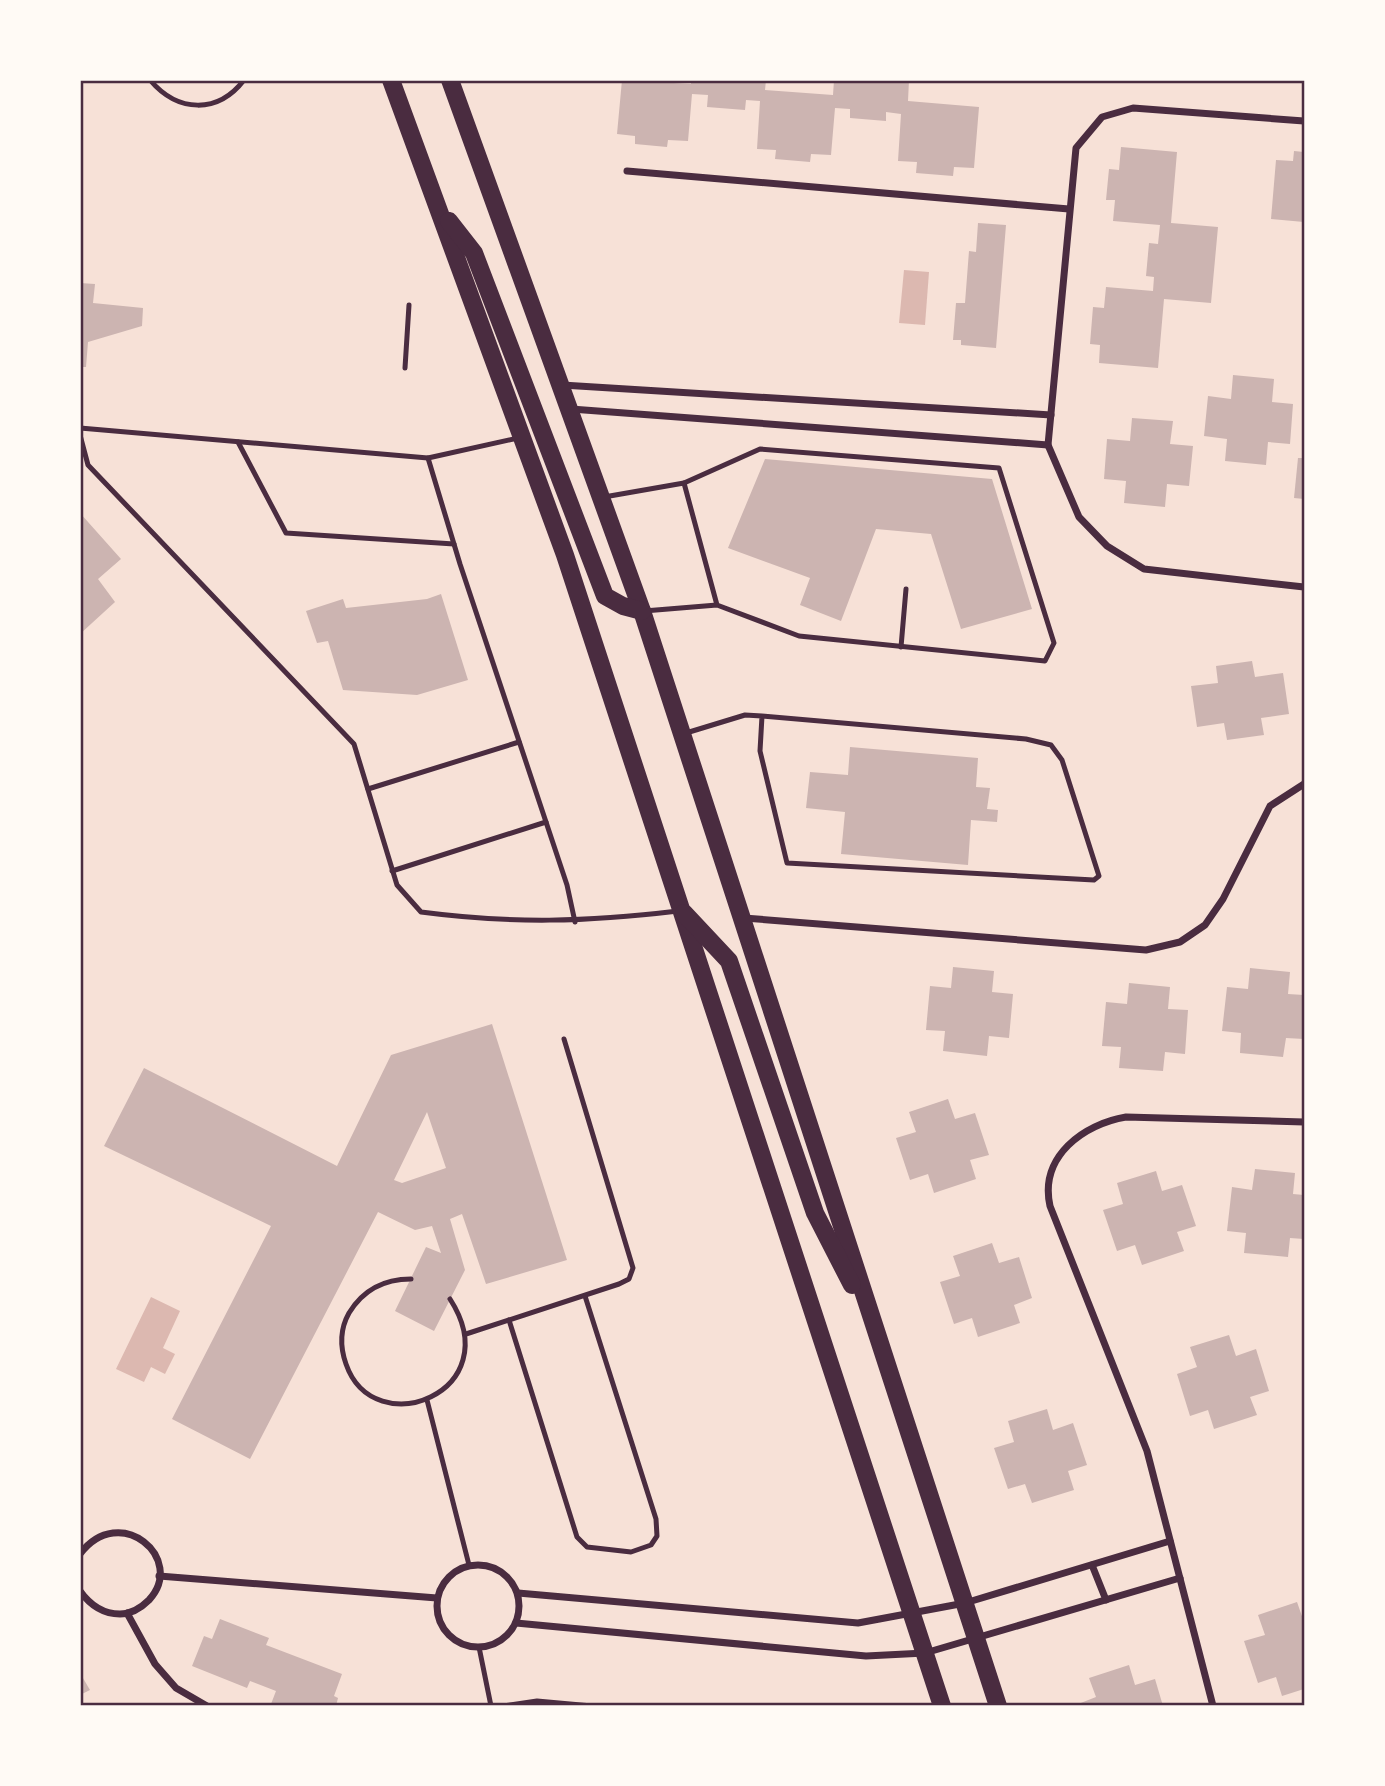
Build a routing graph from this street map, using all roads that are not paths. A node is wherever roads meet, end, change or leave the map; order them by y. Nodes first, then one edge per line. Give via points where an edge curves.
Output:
1 (150, 80) edge
2 (244, 80) edge
3 (391, 80) edge
4 (450, 80) edge
5 (1304, 121) edge
6 (627, 171) dead end
7 (438, 207) junction
8 (1069, 209) junction
9 (409, 304) dead end
10 (405, 368) dead end
11 (562, 385) junction
12 (571, 409) junction
13 (1051, 415) junction
14 (80, 428) edge
15 (80, 435) edge
16 (522, 438) junction
17 (238, 442) junction
18 (1048, 445) junction
19 (428, 458) junction
20 (684, 483) junction
21 (602, 497) junction
22 (454, 544) junction
23 (1304, 587) edge
24 (906, 589) dead end
25 (717, 605) junction
26 (642, 611) junction
27 (901, 647) junction
28 (762, 716) junction
29 (682, 734) junction
30 (519, 742) junction
31 (1304, 784) edge
32 (368, 789) junction
33 (546, 822) junction
34 (393, 871) junction
35 (682, 911) junction
36 (743, 918) junction
37 (575, 922) junction
38 (564, 1039) dead end
39 (1304, 1122) edge
40 (411, 1279) dead end
41 (585, 1296) junction
42 (450, 1299) dead end
43 (509, 1320) junction
44 (875, 1329) junction
45 (466, 1334) junction
46 (427, 1400) junction
47 (1170, 1541) junction
48 (80, 1554) edge
49 (1093, 1564) junction
50 (469, 1565) junction
51 (159, 1576) junction
52 (1180, 1578) junction
53 (80, 1591) edge
54 (518, 1593) junction
55 (437, 1598) junction
56 (1106, 1600) junction
57 (965, 1603) junction
58 (127, 1613) junction
59 (912, 1614) junction
60 (516, 1623) junction
61 (977, 1639) junction
62 (480, 1647) junction
63 (925, 1653) junction
64 (207, 1706) edge
65 (491, 1706) edge
66 (503, 1706) edge
67 (592, 1706) edge
68 (942, 1706) edge
69 (998, 1706) edge
70 (1213, 1706) edge

1 - 2 lane via 178,104 197,107 234,94
3 - 7 main road
4 - 11 main road
5 - 8 street via 1133,108 1102,117 1076,148
6 - 8 street
7 - 16 main road
7 - 26 main road via 474,253 605,596
8 - 13 street
9 - 10 lane
11 - 12 main road
11 - 13 street
12 - 18 street
12 - 21 main road
13 - 18 street
14 - 17 lane
15 - 32 lane via 88,465 354,744
16 - 19 lane
16 - 35 main road
17 - 19 lane
17 - 22 lane via 286,533
18 - 23 street via 1079,517 1107,546 1144,569
19 - 22 lane
20 - 21 lane
20 - 25 lane
20 - 27 lane via 760,449 999,468 1054,643 1045,661
21 - 26 main road
22 - 30 lane
24 - 27 lane
25 - 26 lane
25 - 27 lane via 799,636
26 - 29 main road
28 - 28 lane via 1051,745 1062,760 1099,876 1094,880 788,863 760,751
28 - 29 lane via 745,715
29 - 36 main road
30 - 32 lane
30 - 33 lane
31 - 36 street via 1270,806 1223,899 1205,925 1180,942 1146,950
32 - 34 lane
33 - 34 lane
33 - 37 lane
34 - 37 lane via 397,886 421,912 487,921
35 - 37 lane
35 - 44 main road via 729,961 815,1213
35 - 59 main road
36 - 44 main road
38 - 41 lane via 633,1268 629,1279
39 - 47 street via 1112,1119 1077,1135 1051,1175 1050,1206 1147,1451
40 - 46 lane via 377,1285 357,1300 344,1322 341,1350 350,1375 366,1393 387,1402
41 - 43 lane
41 - 43 lane via 656,1519 657,1536 651,1545 631,1552 587,1547 577,1537
42 - 45 lane
43 - 45 lane
44 - 57 main road
45 - 46 lane via 464,1361 450,1384
46 - 50 lane
47 - 49 street
47 - 52 street
48 - 51 street via 97,1537 124,1532 150,1547 158,1560
49 - 56 street
49 - 57 street
50 - 54 street via 499,1570
50 - 55 street via 448,1577
51 - 55 street
51 - 58 street via 152,1597
52 - 56 street
52 - 70 street
53 - 58 street via 96,1608
54 - 59 street via 858,1623
54 - 60 street
55 - 62 street via 436,1611 447,1633 456,1641
56 - 61 street
57 - 59 street
57 - 61 main road
58 - 64 street via 155,1664 176,1688
59 - 63 main road
60 - 62 street via 501,1640
60 - 63 street via 866,1656
61 - 63 street
61 - 69 main road
62 - 65 lane
63 - 68 main road
66 - 67 lane via 537,1701

